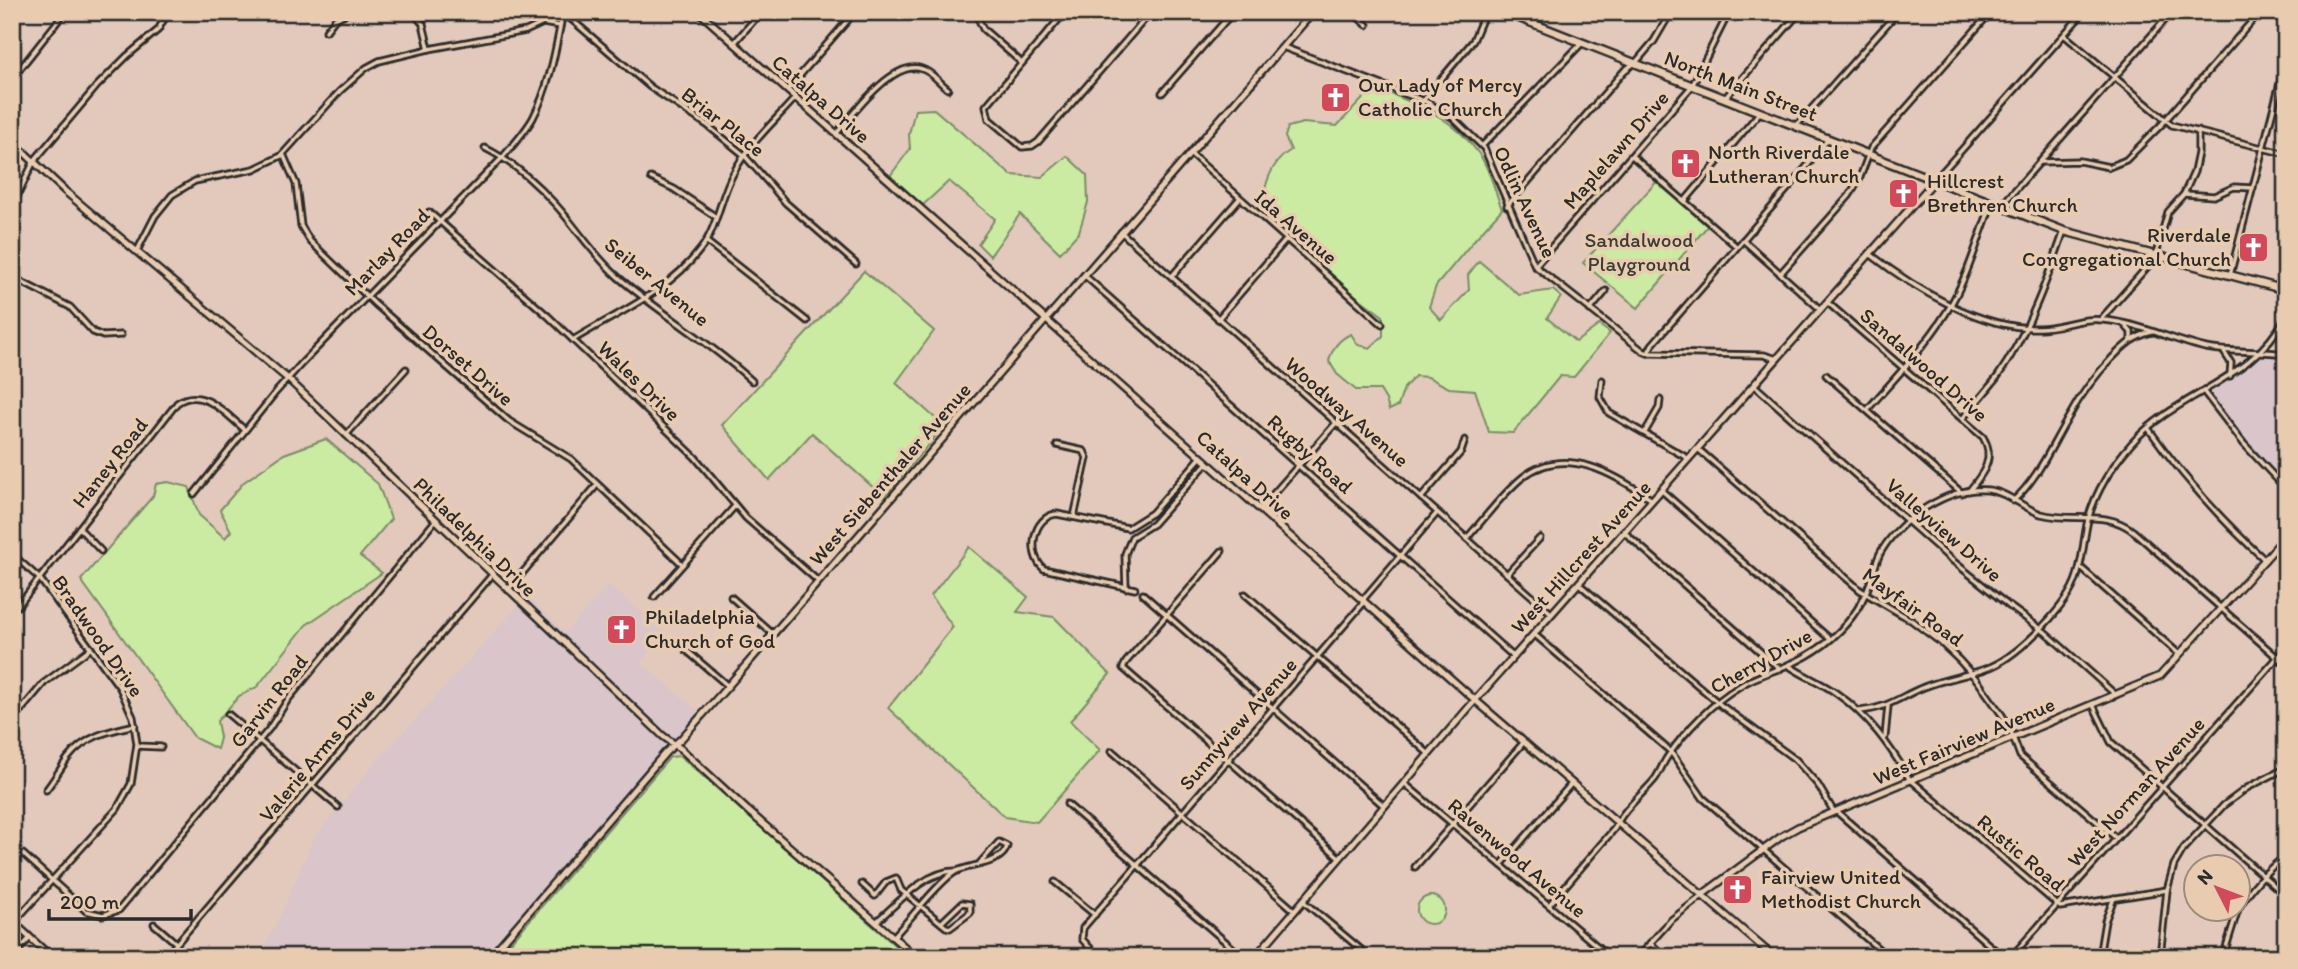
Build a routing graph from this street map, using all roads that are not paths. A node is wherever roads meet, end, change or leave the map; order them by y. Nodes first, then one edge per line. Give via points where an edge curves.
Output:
1 (65, 12) edge
2 (168, 12) edge
3 (349, 12) edge
4 (413, 12) edge
5 (554, 12) edge
6 (563, 12) edge
7 (699, 12) edge
8 (761, 12) edge
9 (855, 12) edge
10 (982, 12) edge
11 (1065, 12) edge
12 (1151, 12) edge
13 (1233, 12) edge
14 (1288, 12) edge
15 (1313, 12) edge
16 (1352, 12) edge
17 (1485, 12) edge
18 (1504, 12) edge
19 (1671, 12) edge
20 (1729, 12) edge
21 (1801, 12) edge
22 (1898, 12) edge
23 (1991, 12) edge
24 (2084, 12) edge
25 (2172, 12) edge
26 (2260, 12) edge
27 (1307, 20) junction
28 (543, 23) junction
29 (560, 26) junction
30 (1367, 26) dead end
31 (326, 31) dead end
32 (2064, 35) junction
33 (734, 43) junction
34 (1582, 43) junction
35 (1283, 47) junction
36 (429, 49) junction
37 (2286, 60) edge
38 (1022, 62) junction
39 (1634, 63) junction
40 (2115, 77) junction
41 (12, 79) edge
42 (1692, 86) junction
43 (788, 89) junction
44 (948, 89) dead end
45 (1162, 93) dead end
46 (796, 97) junction
47 (1725, 98) junction
48 (1422, 101) junction
49 (1760, 112) junction
50 (2166, 120) junction
51 (1796, 126) junction
52 (2198, 131) junction
53 (837, 133) junction
54 (1828, 139) junction
55 (12, 141) edge
56 (1482, 146) junction
57 (485, 148) dead end
58 (2263, 149) junction
59 (1190, 153) junction
60 (283, 154) junction
61 (1868, 154) junction
62 (2286, 154) edge
63 (744, 155) junction
64 (1632, 156) junction
65 (503, 157) junction
66 (34, 161) junction
67 (2040, 162) junction
68 (651, 178) dead end
69 (1935, 180) junction
70 (2253, 187) junction
71 (2184, 194) junction
72 (1239, 199) junction
73 (1685, 201) junction
74 (1992, 203) junction
75 (1507, 206) junction
76 (2001, 206) junction
77 (12, 207) edge
78 (429, 212) dead end
79 (716, 217) junction
80 (440, 222) junction
81 (2064, 231) junction
82 (1121, 232) junction
83 (1286, 240) junction
84 (1743, 240) junction
85 (706, 241) junction
86 (1736, 246) junction
87 (137, 251) junction
88 (1870, 254) junction
89 (2156, 256) junction
90 (856, 264) dead end
91 (1535, 266) junction
92 (1780, 274) junction
93 (1084, 275) junction
94 (2230, 275) junction
95 (12, 277) edge
96 (1171, 277) junction
97 (2286, 290) edge
98 (1606, 291) dead end
99 (367, 296) junction
100 (645, 297) junction
101 (1828, 302) junction
102 (1951, 305) junction
103 (1590, 310) junction
104 (1821, 310) junction
105 (2286, 317) edge
106 (1218, 319) junction
107 (2101, 319) junction
108 (1045, 320) junction
109 (807, 321) dead end
110 (1382, 324) dead end
111 (2124, 324) junction
112 (2026, 328) junction
113 (2154, 332) junction
114 (121, 335) dead end
115 (573, 340) junction
116 (2131, 340) junction
117 (2223, 350) junction
118 (2260, 351) junction
119 (1648, 353) junction
120 (2286, 354) edge
121 (1777, 359) junction
122 (1903, 368) junction
123 (406, 369) dead end
124 (1826, 375) dead end
125 (2230, 376) junction
126 (288, 379) junction
127 (1602, 380) dead end
128 (752, 382) dead end
129 (1754, 385) junction
130 (2204, 392) junction
131 (1660, 400) dead end
132 (1867, 410) junction
133 (1962, 418) junction
134 (1336, 423) junction
135 (2147, 427) junction
136 (246, 430) junction
137 (1645, 432) junction
138 (346, 435) junction
139 (1465, 440) dead end
140 (1057, 444) dead end
141 (1698, 449) junction
142 (1200, 457) junction
143 (1689, 459) junction
144 (1207, 463) junction
145 (1298, 465) junction
146 (597, 485) junction
147 (2286, 489) edge
148 (1661, 491) junction
149 (1965, 493) junction
150 (194, 494) dead end
151 (1421, 498) junction
152 (1652, 500) junction
153 (2013, 501) junction
154 (734, 506) junction
155 (1259, 509) junction
156 (1437, 513) junction
157 (1074, 517) junction
158 (2089, 517) junction
159 (435, 521) junction
160 (1908, 521) junction
161 (79, 528) junction
162 (1128, 528) junction
163 (1624, 532) junction
164 (2286, 536) edge
165 (1132, 537) junction
166 (1540, 538) dead end
167 (1466, 539) junction
168 (101, 551) dead end
169 (1222, 551) dead end
170 (12, 554) edge
171 (1400, 556) junction
172 (2264, 560) junction
173 (682, 564) junction
174 (2080, 567) junction
175 (1507, 574) junction
176 (492, 575) junction
177 (40, 579) junction
178 (818, 581) junction
179 (1579, 583) junction
180 (1126, 588) junction
181 (1136, 589) dead end
182 (508, 590) junction
183 (1143, 594) dead end
184 (1245, 594) dead end
185 (1865, 594) junction
186 (654, 597) dead end
187 (731, 597) dead end
188 (1363, 600) junction
189 (18, 606) dead end
190 (2221, 608) junction
191 (1552, 614) junction
192 (1166, 615) junction
193 (2039, 628) junction
194 (773, 634) junction
195 (1534, 634) junction
196 (1830, 639) junction
197 (91, 648) junction
198 (2286, 648) edge
199 (686, 650) dead end
200 (2180, 655) junction
201 (1317, 656) junction
202 (1514, 657) junction
203 (2277, 657) junction
204 (2286, 664) edge
205 (1788, 666) junction
206 (1780, 669) junction
207 (1971, 673) junction
208 (728, 686) junction
209 (2116, 695) junction
210 (1475, 700) junction
211 (1717, 702) junction
212 (2092, 704) junction
213 (1888, 706) junction
214 (1272, 709) junction
215 (1860, 712) junction
216 (228, 714) dead end
217 (12, 721) edge
218 (135, 725) junction
219 (2013, 737) junction
220 (1886, 739) junction
221 (260, 740) junction
222 (1524, 742) junction
223 (675, 745) junction
224 (137, 746) junction
225 (161, 747) dead end
226 (1112, 751) dead end
227 (1671, 752) junction
228 (1429, 754) junction
229 (1227, 760) junction
230 (2286, 768) edge
231 (1910, 780) junction
232 (1404, 783) junction
233 (1572, 783) junction
234 (312, 785) junction
235 (2161, 787) junction
236 (46, 790) dead end
237 (1067, 804) dead end
238 (1384, 806) junction
239 (338, 807) dead end
240 (1835, 811) junction
241 (1183, 813) junction
242 (1617, 822) junction
243 (1453, 824) junction
244 (2204, 825) junction
245 (2116, 838) junction
246 (1764, 850) junction
247 (23, 854) dead end
248 (2286, 856) edge
249 (1339, 858) junction
250 (980, 863) junction
251 (1501, 864) junction
252 (1138, 865) junction
253 (1415, 867) dead end
254 (957, 871) junction
255 (2264, 877) junction
256 (52, 880) junction
257 (1055, 882) dead end
258 (862, 884) dead end
259 (2166, 890) junction
260 (2252, 890) edge
261 (907, 895) junction
262 (1702, 895) junction
263 (2286, 896) edge
264 (2114, 898) junction
265 (1303, 901) junction
266 (1549, 905) junction
267 (2057, 905) junction
268 (921, 907) junction
269 (1295, 911) junction
270 (1095, 915) junction
271 (13, 922) edge
272 (876, 922) junction
273 (941, 923) junction
274 (2234, 923) edge
275 (154, 924) dead end
276 (30, 937) junction
277 (893, 937) junction
278 (1650, 943) junction
279 (177, 944) junction
280 (2286, 948) edge
281 (12, 957) edge
282 (51, 957) edge
283 (166, 957) edge
284 (490, 957) edge
285 (916, 957) edge
286 (1098, 957) edge
287 (1243, 957) edge
288 (1255, 957) edge
289 (1370, 957) edge
290 (1609, 957) edge
291 (1638, 957) edge
292 (1665, 957) edge
293 (1774, 957) edge
294 (1888, 957) edge
295 (2003, 957) edge
296 (2011, 957) edge
297 (2099, 957) edge
298 (2160, 957) edge
299 (2223, 957) edge
300 (2278, 957) edge

1 - 41 street
2 - 66 street via 158,30 97,86
3 - 31 street via 335,19
4 - 36 street via 424,24
5 - 28 street
6 - 29 street, Marlay Road
6 - 63 street, Briar Place via 650,87
7 - 33 street, Catalpa Drive
8 - 33 street
9 - 43 street
10 - 38 street via 980,25
11 - 38 street
12 - 38 street via 1032,146 1024,147 986,113 989,101
13 - 45 street
14 - 27 street
15 - 27 street, West Siebenthaler Avenue
16 - 30 street
17 - 48 street via 1473,41
18 - 34 main road, North Main Street
19 - 39 street
20 - 42 street, Maplelawn Drive
21 - 47 street
22 - 51 street
23 - 61 street
24 - 32 street
25 - 40 street
26 - 50 street
27 - 35 street, West Siebenthaler Avenue
28 - 29 street
28 - 36 street via 518,33
29 - 65 street, Marlay Road via 536,111
32 - 40 street
32 - 69 street
33 - 43 street, Catalpa Drive
34 - 39 main road, North Main Street
34 - 56 street
35 - 48 street, Odlin Avenue
35 - 59 street, West Siebenthaler Avenue
36 - 60 street via 366,68
37 - 58 street
39 - 42 main road, North Main Street
39 - 75 street
40 - 50 street
40 - 67 street
42 - 47 main road, North Main Street
42 - 64 street, Maplelawn Drive
43 - 46 street, Catalpa Drive
44 - 53 street via 925,70 904,70 867,98
46 - 53 street, Catalpa Drive
46 - 63 street
47 - 49 main road, North Main Street
48 - 56 street, Odlin Avenue via 1447,113
49 - 51 main road, North Main Street
49 - 73 street
50 - 52 street
50 - 67 street via 2115,166 2069,160
51 - 54 main road, North Main Street
52 - 58 street
52 - 71 street via 2197,162
53 - 108 street, Catalpa Drive
54 - 61 main road, North Main Street
54 - 84 street
55 - 66 street, Philadelphia Drive
56 - 75 street, Odlin Avenue
57 - 65 street, Seiber Avenue
58 - 62 street
58 - 70 street
59 - 72 street, Ida Avenue
59 - 82 street, West Siebenthaler Avenue
60 - 87 street via 254,169 180,189 161,207
60 - 99 street, Dorset Drive via 296,184 305,233
61 - 69 main road, North Main Street
61 - 92 street via 1849,196
63 - 79 street
63 - 90 street, Briar Place via 786,202
64 - 73 street
64 - 91 street, Maplelawn Drive
65 - 80 street, Marlay Road
65 - 100 street, Seiber Avenue via 555,204 601,261
66 - 77 street
66 - 87 street, Philadelphia Drive
67 - 76 street
68 - 79 street
69 - 74 main road, North Main Street
69 - 88 street, West Hillcrest Avenue
70 - 71 street via 2234,187 2214,196
70 - 94 street
71 - 89 street via 2168,212
72 - 83 street, Ida Avenue
72 - 96 street
73 - 86 street
74 - 76 main road, North Main Street
74 - 102 street
75 - 91 street, Odlin Avenue
76 - 81 main road, North Main Street
78 - 80 street, Wales Drive
79 - 85 street
80 - 99 street, Marlay Road
80 - 115 street, Wales Drive
81 - 89 main road, North Main Street
81 - 112 street
82 - 93 street, West Siebenthaler Avenue
82 - 96 street, Woodway Avenue
83 - 106 street
83 - 110 street, Ida Avenue
84 - 86 street
84 - 92 street
85 - 100 street via 688,263
85 - 109 street
86 - 119 street
87 - 126 street, Philadelphia Drive
88 - 101 street, West Hillcrest Avenue
88 - 102 street via 1901,278
89 - 94 main road, North Main Street
89 - 107 street
91 - 103 street, Odlin Avenue
92 - 104 street
93 - 108 street, West Siebenthaler Avenue
93 - 145 street, Rugby Road
94 - 97 main road, North Main Street
95 - 114 street via 70,307 93,332
96 - 106 street, Woodway Avenue
98 - 103 street
99 - 126 street, Marlay Road
99 - 146 street, Dorset Drive via 509,421 564,453
100 - 115 street
100 - 128 street, Seiber Avenue
101 - 104 street, West Hillcrest Avenue
101 - 122 street, Sandalwood Drive
102 - 112 street
102 - 122 street
103 - 119 street, Odlin Avenue
104 - 121 street, West Hillcrest Avenue
105 - 118 street
106 - 134 street, Woodway Avenue
107 - 111 street
107 - 112 street
108 - 142 street, Catalpa Drive
108 - 178 street, West Siebenthaler Avenue
111 - 113 street
111 - 116 street
112 - 133 street via 1999,375
113 - 116 street
113 - 117 street
115 - 154 street, Wales Drive via 695,457
116 - 153 street via 2089,385 2038,471
117 - 118 street
117 - 125 street via 2231,363
118 - 120 street
118 - 125 street
119 - 121 street
121 - 129 street, West Hillcrest Avenue
122 - 132 street
122 - 133 street, Sandalwood Drive
123 - 138 street
124 - 132 street
125 - 130 street
126 - 136 street, Marlay Road
126 - 138 street, Philadelphia Drive
127 - 137 street via 1599,393 1606,410
129 - 141 street, West Hillcrest Avenue
129 - 160 street, Valleyview Drive
130 - 135 street
130 - 147 street
131 - 137 street
132 - 149 street
133 - 149 street, Sandalwood Drive via 1983,437 1989,453 1986,468
134 - 145 street
134 - 151 street, Woodway Avenue
135 - 158 street via 2110,472
135 - 172 street via 2203,498
136 - 150 street, Marlay Road
136 - 161 street, Haney Road via 205,399 182,400
137 - 143 street
138 - 159 street, Philadelphia Drive
139 - 151 street via 1461,452
140 - 157 street via 1084,451 1087,458
141 - 143 street, West Hillcrest Avenue
141 - 185 street, Mayfair Road
142 - 144 street, Catalpa Drive
142 - 162 street via 1152,513
143 - 148 street, West Hillcrest Avenue
144 - 155 street, Catalpa Drive
144 - 165 street via 1160,517
145 - 155 street
145 - 171 street, Rugby Road
146 - 173 street, Dorset Drive
146 - 182 street
148 - 152 street, West Hillcrest Avenue
148 - 196 street
149 - 153 street, Cherry Drive via 1994,491
149 - 160 street, Cherry Drive via 1940,501
151 - 156 street, Woodway Avenue
152 - 163 street, West Hillcrest Avenue
152 - 167 street via 1593,467 1576,462 1548,464 1520,479
153 - 158 street, Cherry Drive via 2050,516
154 - 173 street
154 - 178 street, Wales Drive
155 - 188 street, Catalpa Drive
156 - 167 street, Woodway Avenue
156 - 171 street, Sunnyview Avenue
157 - 162 street
157 - 180 street via 1050,514 1040,524 1034,548 1038,564 1046,570
158 - 174 street
158 - 190 street, Cherry Drive via 2106,517 2128,527
159 - 176 street, Philadelphia Drive
159 - 221 street, Garvin Road
160 - 185 street, Cherry Drive via 1880,553
160 - 193 street, Valleyview Drive
161 - 168 street
161 - 177 street, Haney Road
162 - 165 street
163 - 179 street, West Hillcrest Avenue
163 - 206 street
164 - 172 street, West Fairview Avenue
165 - 180 street via 1125,555
166 - 175 street
167 - 175 street, Woodway Avenue
169 - 192 street
170 - 177 street, Bradwood Drive
171 - 188 street, Sunnyview Avenue
171 - 202 street, Rugby Road
172 - 190 street, West Fairview Avenue
173 - 186 street
174 - 193 street via 2065,599
174 - 200 street
175 - 191 street, Woodway Avenue
176 - 182 street, Philadelphia Drive
176 - 234 street, Valerie Arms Drive
177 - 189 street, Haney Road
177 - 197 street, Bradwood Drive
178 - 194 street, West Siebenthaler Avenue
179 - 191 street, West Hillcrest Avenue
179 - 211 street
180 - 181 street
182 - 223 street, Philadelphia Drive
183 - 192 street
184 - 201 street
185 - 196 street, Cherry Drive
185 - 207 street, Mayfair Road via 1911,620
187 - 194 street
188 - 201 street, Sunnyview Avenue
188 - 210 street, Catalpa Drive
190 - 200 street, West Fairview Avenue
190 - 203 street, Cherry Drive
191 - 195 street, West Hillcrest Avenue
192 - 214 street
192 - 229 street via 1123,667
193 - 207 street via 2010,656
193 - 209 street, Valleyview Drive
194 - 208 street, West Siebenthaler Avenue
195 - 202 street, West Hillcrest Avenue
195 - 227 street
196 - 205 street, Cherry Drive
197 - 217 street via 44,682
197 - 218 street, Bradwood Drive via 120,688
198 - 203 street, West Norman Avenue
199 - 208 street
200 - 209 street, West Fairview Avenue via 2160,676
201 - 214 street, Sunnyview Avenue
201 - 228 street
202 - 210 street, West Hillcrest Avenue
203 - 204 street, Cherry Drive
203 - 235 street, West Norman Avenue
205 - 206 street, Cherry Drive
205 - 215 street, Rustic Road
206 - 211 street, Cherry Drive via 1743,684
207 - 213 street via 1924,687
207 - 219 street, Mayfair Road
208 - 223 street, West Siebenthaler Avenue
209 - 212 street, West Fairview Avenue
210 - 222 street, Catalpa Drive
210 - 228 street, West Hillcrest Avenue
211 - 227 street, Cherry Drive
211 - 240 street via 1796,760
212 - 219 street, West Fairview Avenue
212 - 235 street via 2111,742
213 - 215 street
213 - 220 street
214 - 229 street, Sunnyview Avenue
214 - 238 street
215 - 220 street, Rustic Road
216 - 221 street
218 - 224 street, Bradwood Drive
218 - 236 street via 87,740
219 - 231 street, West Fairview Avenue
219 - 245 street, Mayfair Road via 2022,758
220 - 231 street, Rustic Road
221 - 234 street
221 - 256 street, Garvin Road via 112,914 86,911
222 - 233 street, Catalpa Drive
222 - 243 street
223 - 272 street, Philadelphia Drive
223 - 284 street, West Siebenthaler Avenue
224 - 225 street
224 - 256 street, Bradwood Drive via 134,772 122,802
226 - 241 street
227 - 242 street, Cherry Drive
227 - 246 street via 1699,793
228 - 232 street, West Hillcrest Avenue
229 - 241 street, Sunnyview Avenue
229 - 249 street
230 - 244 street via 2235,796
231 - 240 street, West Fairview Avenue
231 - 267 street, Rustic Road
232 - 238 street, West Hillcrest Avenue
232 - 243 street, Ravenwood Avenue
233 - 242 street, Catalpa Drive
233 - 251 street
234 - 239 street
234 - 279 street, Valerie Arms Drive
235 - 244 street
235 - 245 street, West Norman Avenue
237 - 252 street
238 - 249 street, West Hillcrest Avenue
240 - 246 street, West Fairview Avenue via 1792,830
240 - 295 street
241 - 252 street, Sunnyview Avenue
241 - 269 street
242 - 262 street, Catalpa Drive
242 - 266 street, Cherry Drive
243 - 251 street, Ravenwood Avenue
243 - 253 street
244 - 255 street
244 - 259 street via 2179,855
245 - 267 street, West Norman Avenue
246 - 262 street, West Fairview Avenue
246 - 294 street
247 - 256 street
248 - 255 street
249 - 265 street, West Hillcrest Avenue
250 - 250 street via 997,859 1007,846 999,842
250 - 254 street
251 - 266 street, Ravenwood Avenue
252 - 270 street, Sunnyview Avenue
252 - 287 street
254 - 261 street via 941,871
254 - 268 street
255 - 260 street
255 - 263 street
256 - 271 street, Bradwood Drive
257 - 270 street
258 - 261 street via 875,896 896,878
259 - 264 street, Rustic Road
259 - 298 street
261 - 268 street
261 - 272 street
262 - 278 street, West Fairview Avenue
262 - 293 street, Catalpa Drive
264 - 267 street, Rustic Road via 2063,908
264 - 297 street
265 - 269 street, West Hillcrest Avenue
265 - 289 street
266 - 290 street, Ravenwood Avenue
267 - 296 street, West Norman Avenue
268 - 273 street
268 - 277 street
269 - 288 street, West Hillcrest Avenue
270 - 286 street, Sunnyview Avenue via 1083,928 1082,939
271 - 276 street
272 - 277 street, Philadelphia Drive
273 - 273 street via 952,928 970,913 970,904 962,903
274 - 299 street
275 - 279 street
276 - 281 street
276 - 282 street
277 - 285 street, Philadelphia Drive
278 - 291 street, West Fairview Avenue
278 - 292 street
279 - 283 street, Valerie Arms Drive
280 - 300 street

